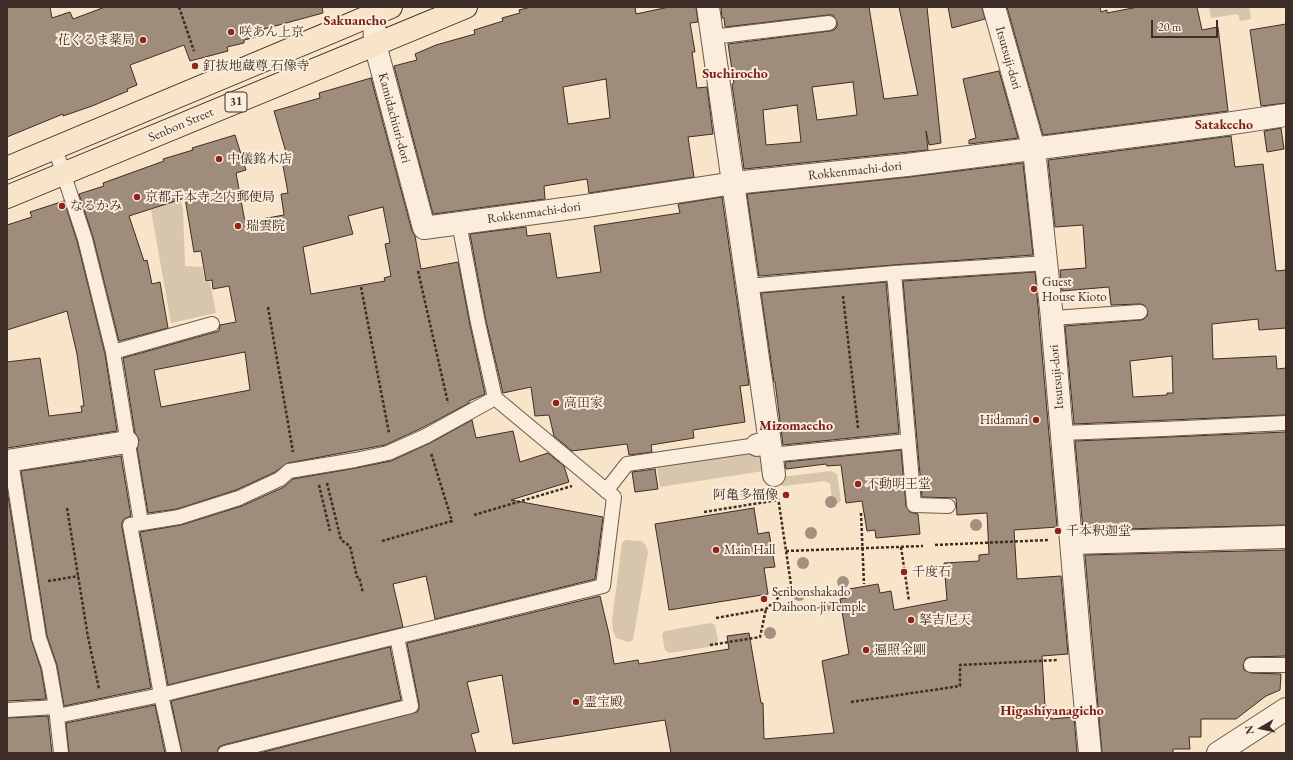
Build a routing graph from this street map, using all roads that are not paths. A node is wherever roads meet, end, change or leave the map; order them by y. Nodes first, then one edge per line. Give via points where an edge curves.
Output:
1 (466, 7) edge
2 (708, 7) edge
3 (994, 7) edge
4 (379, 9) edge
5 (829, 23) dead end
6 (712, 37) junction
7 (375, 44) junction
8 (1286, 115) edge
9 (54, 148) junction
10 (1034, 149) junction
11 (7, 168) edge
12 (64, 174) junction
13 (734, 183) junction
14 (7, 197) edge
15 (459, 223) junction
16 (424, 228) joint
17 (1047, 263) junction
18 (894, 273) junction
19 (748, 286) junction
20 (1140, 312) dead end
21 (1052, 318) junction
22 (212, 324) dead end
23 (113, 352) junction
24 (495, 398) junction
25 (1286, 423) edge
26 (1062, 433) junction
27 (908, 441) junction
28 (127, 442) junction
29 (768, 454) junction
30 (9, 461) edge
31 (606, 491) junction
32 (948, 506) dead end
33 (141, 523) junction
34 (1286, 538) edge
35 (1071, 540) junction
36 (397, 637) junction
37 (1251, 665) dead end
38 (1286, 665) edge
39 (161, 695) junction
40 (1286, 709) edge
41 (7, 710) edge
42 (56, 712) junction
43 (61, 753) edge
44 (174, 753) edge
45 (225, 753) edge
46 (1090, 753) edge
47 (1218, 753) edge

1 - 7 main road, Senbon Street / 31
2 - 6 street
3 - 10 street, Itsutsuji-dori
4 - 7 street, Kamidachiuri-dori
4 - 9 main road, 31
5 - 6 lane
6 - 13 street
7 - 12 main road, Senbon Street / 31
7 - 16 street, Kamidachiuri-dori
8 - 10 street, Rokkenmachi-dori
9 - 11 main road, 31
9 - 12 lane
10 - 13 street, Rokkenmachi-dori
10 - 17 street, Itsutsuji-dori
12 - 14 main road, Senbon Street / 31
12 - 23 lane via 85,239
13 - 15 street, Rokkenmachi-dori
13 - 19 street
15 - 16 street, Rokkenmachi-dori
15 - 24 lane
17 - 18 lane
17 - 21 street, Itsutsuji-dori
18 - 19 lane
18 - 27 lane
19 - 29 street
20 - 21 lane
21 - 26 street, Itsutsuji-dori
22 - 23 lane
23 - 28 lane
24 - 31 lane
24 - 33 lane via 426,436 392,451 289,471 239,498 179,517
25 - 26 lane
26 - 35 street, Itsutsuji-dori
27 - 29 lane
27 - 32 lane via 914,505
28 - 30 street
28 - 33 lane
29 - 31 lane via 626,464
30 - 42 lane via 39,638 50,667
31 - 36 lane via 614,497 603,586
33 - 39 lane via 130,525
34 - 35 street
35 - 46 street, Itsutsuji-dori
36 - 39 lane
36 - 45 lane via 412,706
37 - 38 lane
39 - 42 lane via 102,707
39 - 44 lane
40 - 47 street
41 - 42 lane
42 - 43 lane

